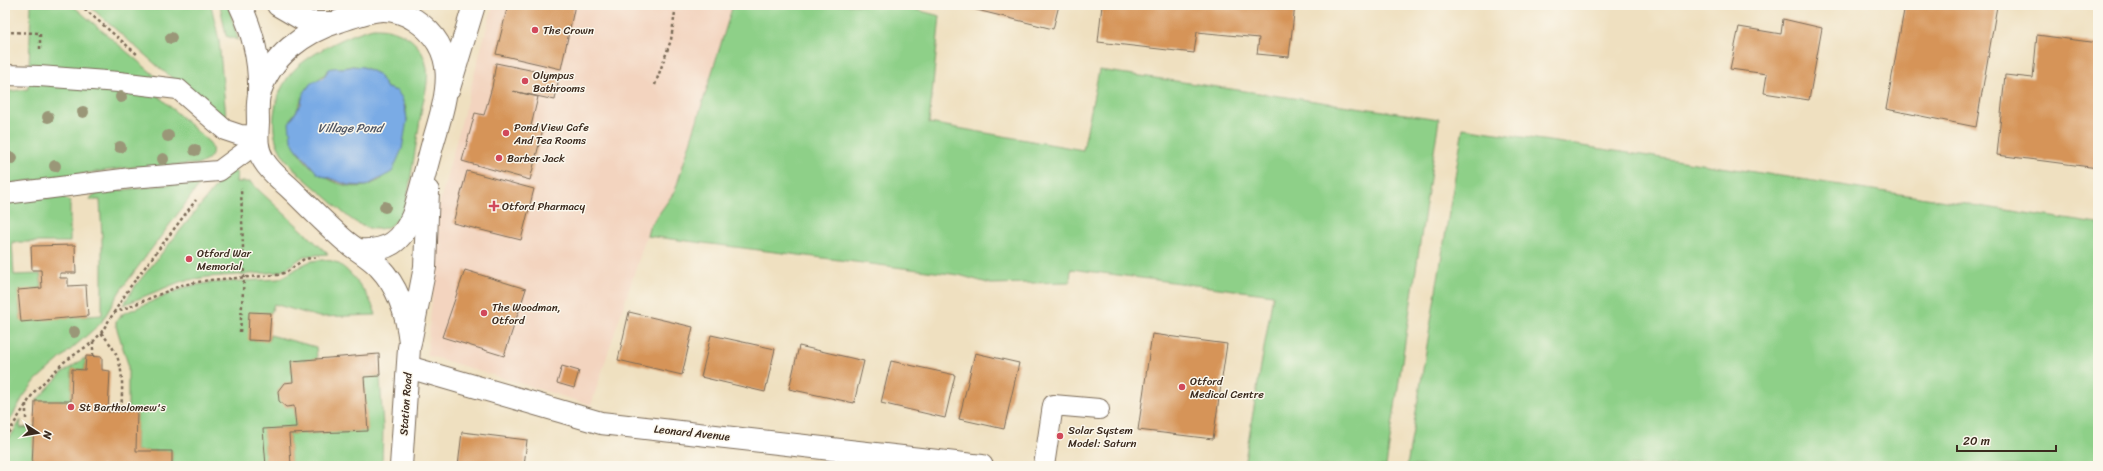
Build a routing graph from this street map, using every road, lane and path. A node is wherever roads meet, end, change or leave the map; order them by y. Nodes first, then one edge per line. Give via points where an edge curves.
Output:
1 (80, 5) edge
2 (240, 5) edge
3 (278, 5) edge
4 (474, 5) edge
5 (676, 5) edge
6 (379, 8) edge
7 (339, 21) junction
8 (5, 32) edge
9 (138, 56) dead end
10 (5, 75) edge
11 (39, 76) junction
12 (656, 85) dead end
13 (259, 96) junction
14 (445, 101) junction
15 (257, 139) junction
16 (429, 158) junction
17 (219, 171) junction
18 (241, 182) dead end
19 (5, 194) edge
20 (358, 250) junction
21 (322, 256) dead end
22 (244, 278) junction
23 (113, 313) junction
24 (240, 332) dead end
25 (101, 333) junction
26 (93, 342) junction
27 (410, 342) junction
28 (93, 356) dead end
29 (408, 368) junction
30 (26, 404) junction
31 (1099, 410) dead end
32 (121, 412) dead end
33 (26, 422) dead end
34 (5, 438) edge
35 (401, 466) edge
36 (982, 466) edge
37 (1044, 466) edge

1 - 9 path
2 - 13 main road via 253,38 260,79
3 - 7 main road via 308,23
4 - 14 main road
5 - 12 path via 671,40
6 - 7 main road
6 - 14 main road via 406,15 433,35 442,49 446,63 448,79
7 - 13 main road via 312,31 290,48 271,70
8 - 11 path via 40,33
10 - 11 lane
11 - 15 lane via 178,89 225,130
13 - 15 main road
14 - 16 main road
15 - 17 lane
15 - 20 main road via 259,153 270,169 337,234
16 - 20 main road via 413,216 406,231 388,247 375,251
16 - 27 main road via 425,267
17 - 19 lane via 131,178
17 - 23 path
18 - 22 path
20 - 27 main road via 379,267 392,283 405,313
21 - 22 path via 304,259 282,274
22 - 23 path via 182,285
22 - 24 path
23 - 25 path
25 - 26 path
25 - 32 path via 112,347 120,365
26 - 28 path
26 - 30 path via 64,362
27 - 29 main road, Station Road
29 - 35 main road, Station Road
29 - 36 main road, Leonard Avenue via 601,423
30 - 33 path
30 - 34 path
31 - 37 lane via 1053,405

